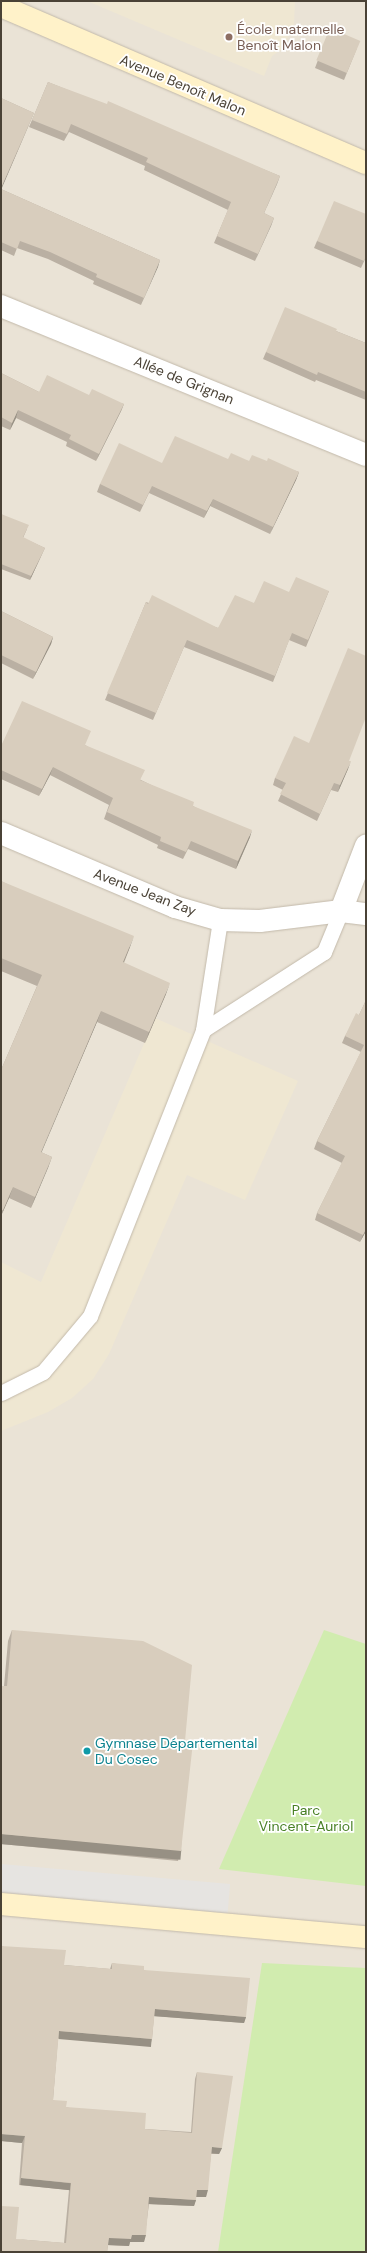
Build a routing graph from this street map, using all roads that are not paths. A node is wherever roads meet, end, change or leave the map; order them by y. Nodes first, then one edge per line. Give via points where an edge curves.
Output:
1 (1, 6) edge
2 (366, 163) edge
3 (1, 306) edge
4 (366, 455) edge
5 (1, 834) edge
6 (366, 846) edge
7 (341, 911) junction
8 (366, 914) edge
9 (220, 920) junction
10 (203, 1030) junction
11 (1, 1393) edge
12 (1, 1904) edge
13 (366, 1937) edge

1 - 2 main road, Avenue Benoît Malon
3 - 4 street, Allée de Grignan
5 - 9 street, Avenue Jean Zay via 175,907
6 - 7 street
7 - 8 street, Avenue Jean Zay
7 - 9 street, Avenue Jean Zay via 260,922
7 - 10 lane via 324,952
9 - 10 lane
10 - 11 lane via 90,1316 43,1372
12 - 13 main road

